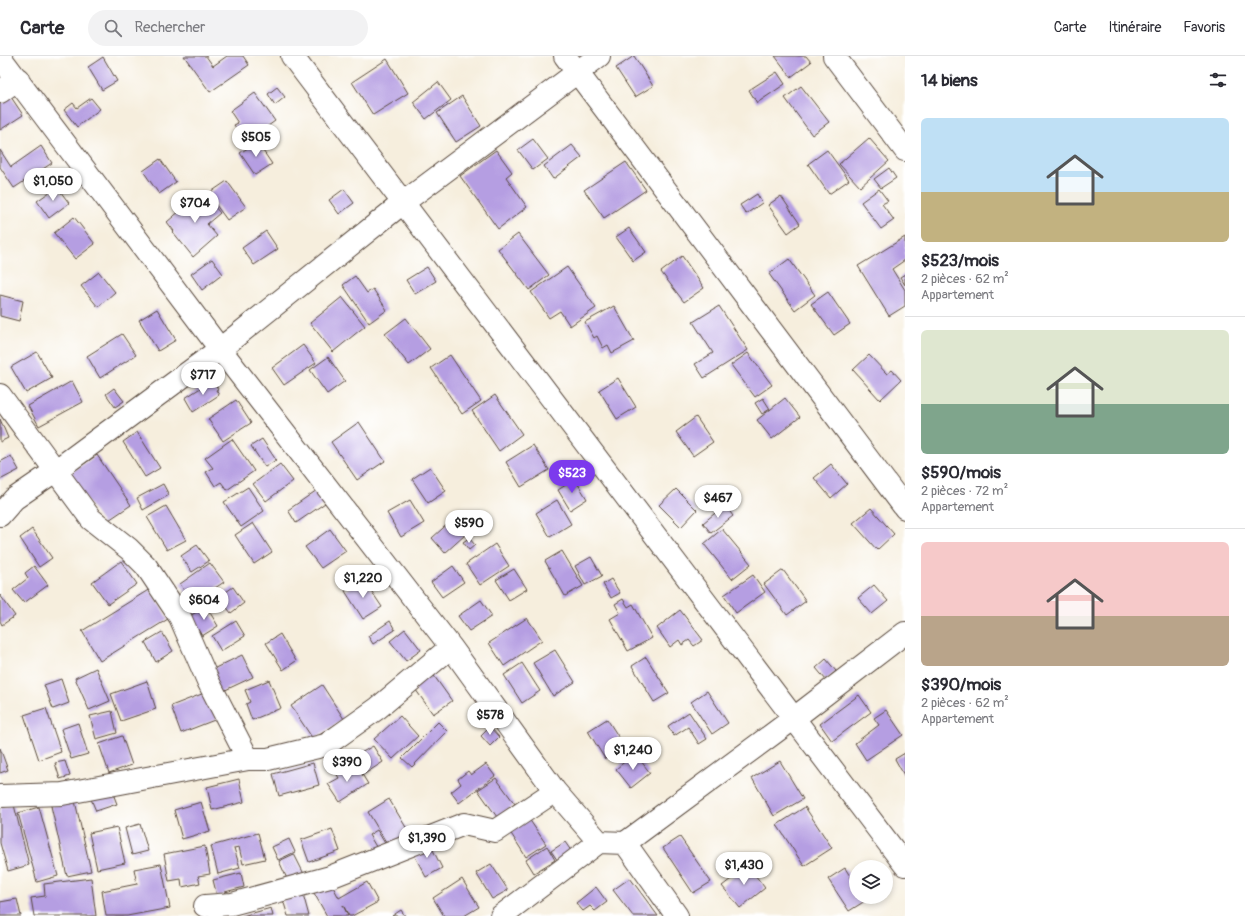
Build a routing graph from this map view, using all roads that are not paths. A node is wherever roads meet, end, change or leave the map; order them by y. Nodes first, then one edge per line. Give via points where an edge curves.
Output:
1 (292, 56) edge
2 (599, 56) edge
3 (834, 56) edge
4 (0, 57) edge
5 (571, 64) edge
6 (18, 79) junction
7 (0, 92) edge
8 (905, 150) edge
9 (404, 202) junction
10 (220, 349) junction
11 (0, 395) edge
12 (55, 471) junction
13 (905, 508) edge
14 (0, 515) edge
15 (905, 633) edge
16 (451, 648) junction
17 (793, 719) junction
18 (248, 759) junction
19 (555, 791) junction
20 (0, 796) edge
21 (599, 842) junction
22 (625, 843) junction
23 (905, 864) edge
24 (205, 906) dead end
25 (513, 912) edge
26 (677, 916) edge

1 - 9 street
2 - 5 street
3 - 8 street
4 - 6 street
5 - 9 street
5 - 13 street
6 - 7 street
6 - 10 street
9 - 10 street
9 - 17 street
10 - 12 street
10 - 16 street
11 - 12 street
12 - 14 street via 14,499
12 - 18 street via 91,519 146,566 180,617 208,681
15 - 17 street
16 - 18 street via 378,708 326,745 268,759
16 - 19 street
17 - 22 street
17 - 23 street
18 - 20 street via 62,794
19 - 21 street
19 - 24 street via 495,832 464,824 330,877 232,904
21 - 22 street
21 - 25 street
22 - 26 street

